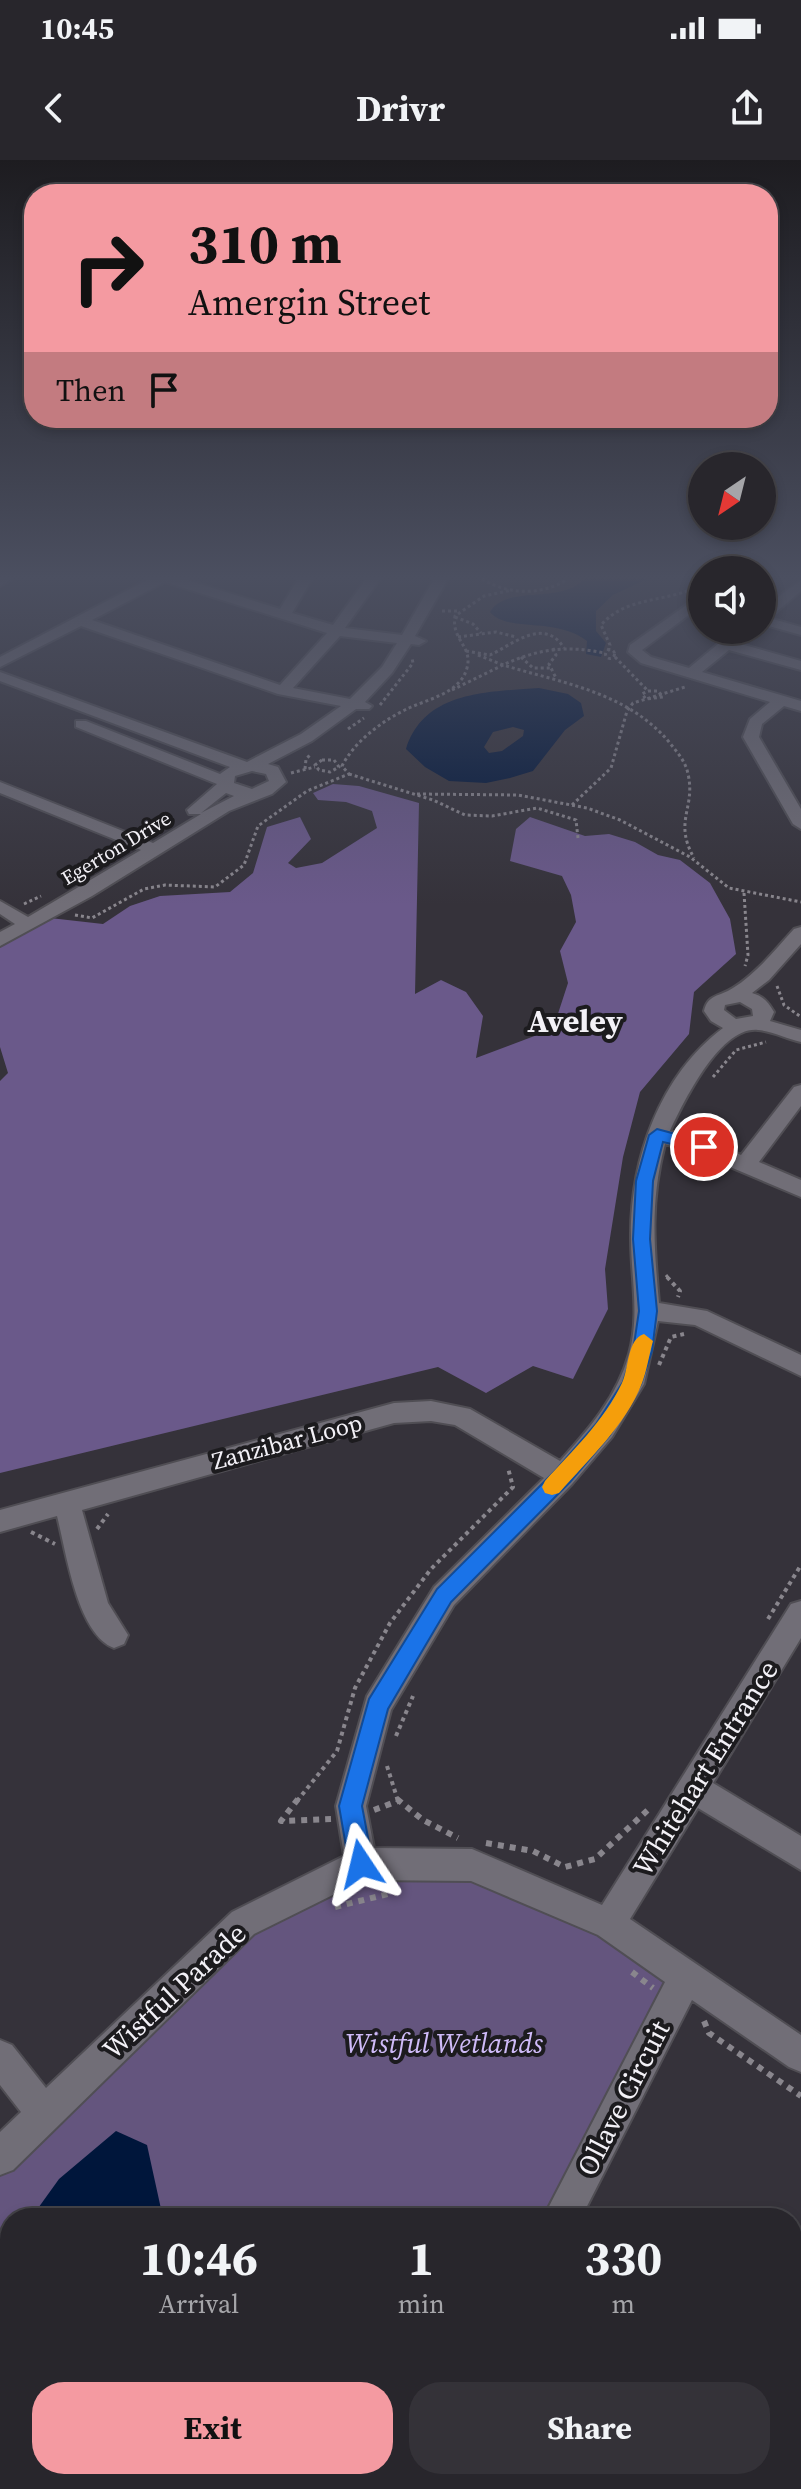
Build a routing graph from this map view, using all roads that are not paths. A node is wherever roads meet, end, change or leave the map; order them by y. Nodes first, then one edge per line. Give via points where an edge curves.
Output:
1 (32, 688) edge
2 (273, 688) edge
3 (286, 688) edge
4 (372, 688) edge
5 (740, 688) edge
6 (283, 691) junction
7 (0, 693) edge
8 (781, 700) junction
9 (359, 705) junction
10 (801, 706) edge
11 (248, 766) junction
12 (281, 772) junction
13 (224, 783) junction
14 (0, 787) edge
15 (254, 794) junction
16 (801, 824) edge
17 (149, 848) junction
18 (11, 918) edge
19 (801, 933) edge
20 (0, 940) edge
21 (769, 979) junction
22 (736, 995) junction
23 (717, 1016) junction
24 (754, 1016) junction
25 (801, 1034) edge
26 (707, 1050) junction
27 (801, 1092) edge
28 (657, 1135) junction
29 (745, 1165) junction
30 (801, 1189) edge
31 (648, 1311) junction
32 (801, 1366) edge
33 (563, 1476) junction
34 (67, 1503) junction
35 (0, 1521) edge
36 (801, 1613) edge
37 (114, 1635) dead end
38 (694, 1788) junction
39 (801, 1854) edge
40 (361, 1864) junction
41 (609, 1924) junction
42 (680, 1989) junction
43 (801, 2055) edge
44 (0, 2057) edge
45 (44, 2114) junction
46 (0, 2157) edge
47 (566, 2208) edge

1 - 11 street
2 - 6 street
3 - 6 street
4 - 9 street
5 - 8 street
6 - 9 street
7 - 13 street
8 - 10 street
8 - 16 street via 755,722 751,737
9 - 11 street via 287,750
9 - 12 street
11 - 12 street
11 - 13 street, Egerton Drive via 232,770
12 - 15 street, Egerton Drive via 275,786
13 - 15 street via 236,792
13 - 17 street, Egerton Drive
14 - 17 street
15 - 17 street, Egerton Drive
17 - 18 street, Egerton Drive
18 - 20 street, Egerton Drive
19 - 21 street
21 - 22 street
21 - 24 street
22 - 23 street via 716,1002
22 - 24 street
23 - 24 street
23 - 26 street
24 - 25 street
24 - 26 street
26 - 28 street
27 - 29 street
28 - 29 street
28 - 31 street via 644,1181
29 - 30 street
31 - 32 street via 699,1317
31 - 33 street via 632,1384 603,1430
33 - 34 street, Zanzibar Loop via 461,1416 394,1413
33 - 40 street via 444,1596 377,1706 351,1806
34 - 35 street, Zanzibar Loop
34 - 37 street via 95,1608
36 - 38 street, Whitehart Entrance
38 - 39 street
38 - 41 street, Whitehart Entrance
40 - 41 street, Wistful Parade via 472,1865
40 - 45 street, Wistful Parade via 243,1923
41 - 42 street, Wistful Parade
42 - 43 street, Wistful Parade
42 - 47 street, Ollave Circuit
44 - 45 street
45 - 46 street, Wistful Parade

